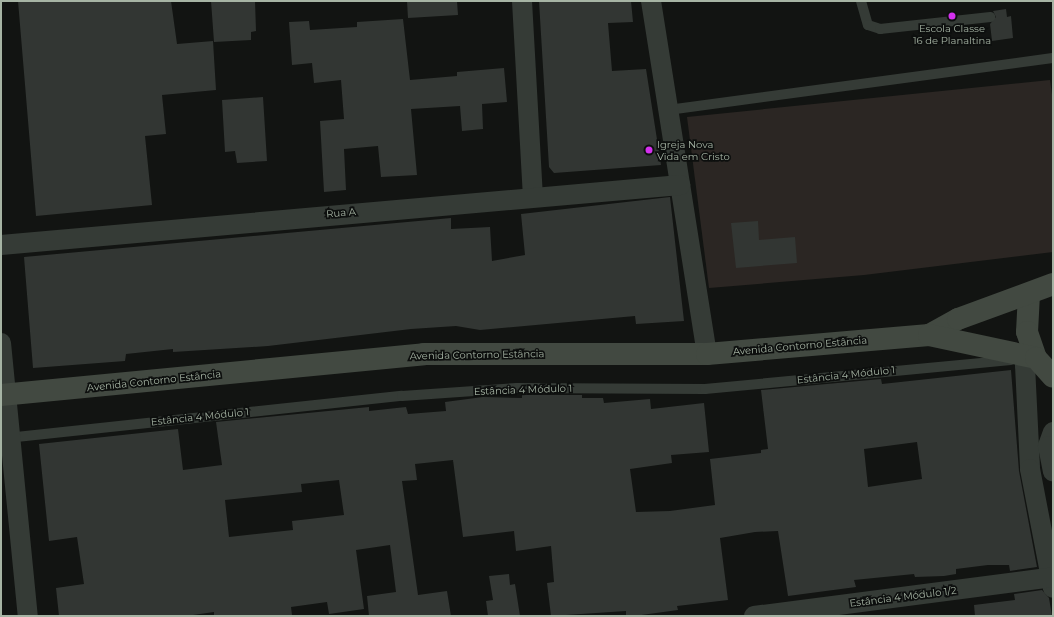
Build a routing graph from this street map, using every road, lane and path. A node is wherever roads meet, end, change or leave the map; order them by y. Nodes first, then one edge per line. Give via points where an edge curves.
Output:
1 (522, 1) edge
2 (651, 1) edge
3 (861, 1) edge
4 (990, 17) dead end
5 (1053, 58) edge
6 (668, 110) junction
7 (680, 185) junction
8 (533, 196) junction
9 (1, 245) edge
10 (1053, 284) edge
11 (1029, 294) junction
12 (929, 335) junction
13 (1, 343) edge
14 (707, 354) junction
15 (1036, 358) junction
16 (1053, 377) edge
17 (3, 395) edge
18 (1053, 432) edge
19 (6, 438) edge
20 (1053, 472) edge
21 (1052, 581) edge
22 (28, 616) edge
23 (754, 616) edge

1 - 8 street
2 - 6 street
3 - 4 lane via 868,25 880,29
5 - 6 lane
6 - 7 street
7 - 8 street, Rua A
7 - 14 street
8 - 9 street, Rua A
10 - 11 street, Avenida Contorno Estância
11 - 12 street, Avenida Contorno Estância via 958,319
11 - 15 street via 1027,332
12 - 14 street, Avenida Contorno Estância
12 - 15 street, Avenida Contorno Estância
13 - 17 street
14 - 17 street, Avenida Contorno Estância via 424,354
15 - 16 street
15 - 19 lane, Estância 4 Módulo 1 via 705,389 517,388 410,395
15 - 21 street via 1025,365 1030,469
17 - 19 street
18 - 20 street via 1048,446
19 - 22 street
21 - 23 street, Estância 4 Módulo 1/2

